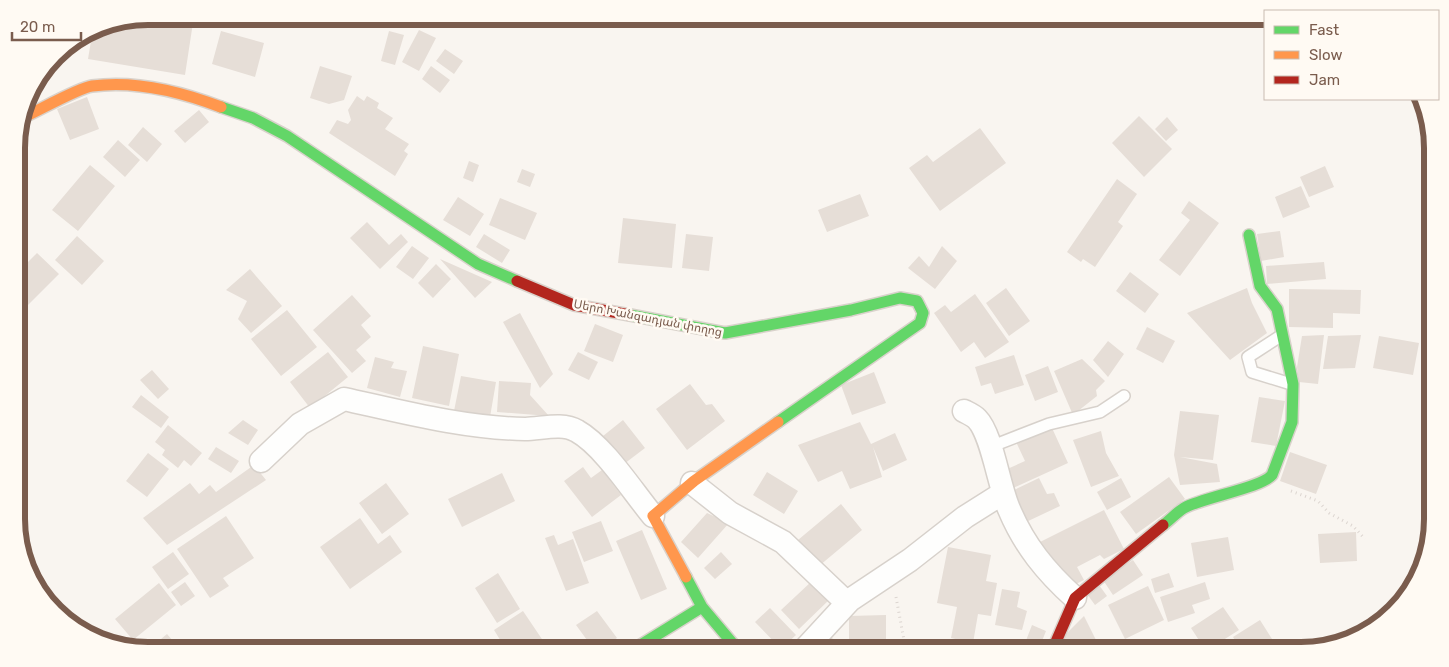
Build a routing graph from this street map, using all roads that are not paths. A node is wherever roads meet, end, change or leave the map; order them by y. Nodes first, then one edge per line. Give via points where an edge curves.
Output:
1 (29, 115) edge
2 (1249, 235) dead end
3 (1282, 335) junction
4 (1293, 384) junction
5 (1124, 396) dead end
6 (964, 410) dead end
7 (990, 447) junction
8 (261, 461) dead end
9 (692, 483) junction
10 (1003, 493) junction
11 (653, 516) junction
12 (1075, 598) junction
13 (847, 603) junction
14 (702, 607) junction
15 (646, 642) edge
16 (731, 642) edge
17 (811, 642) edge
18 (1056, 642) edge

1 - 9 street, Սերո Խանզադյան փողոց via 91,86 137,86 190,95 253,118 287,136 478,264 574,305 725,334 900,298 912,298 920,304 923,318 920,323
2 - 3 street via 1260,286 1277,309
3 - 4 street
3 - 4 lane via 1248,357 1252,372
4 - 12 street via 1292,422 1272,475 1266,482 1184,508
5 - 7 lane via 1100,412 1049,424
6 - 7 street via 977,419
7 - 10 street
8 - 11 street via 300,424 344,400 471,424 515,429 551,426 575,430 592,441
9 - 11 street, Սերո Խանզադյան փողոց
9 - 13 street via 730,513 783,542
10 - 12 street via 1025,542 1049,574
10 - 13 street
11 - 14 street
12 - 18 street
13 - 17 street
14 - 15 street
14 - 16 street

